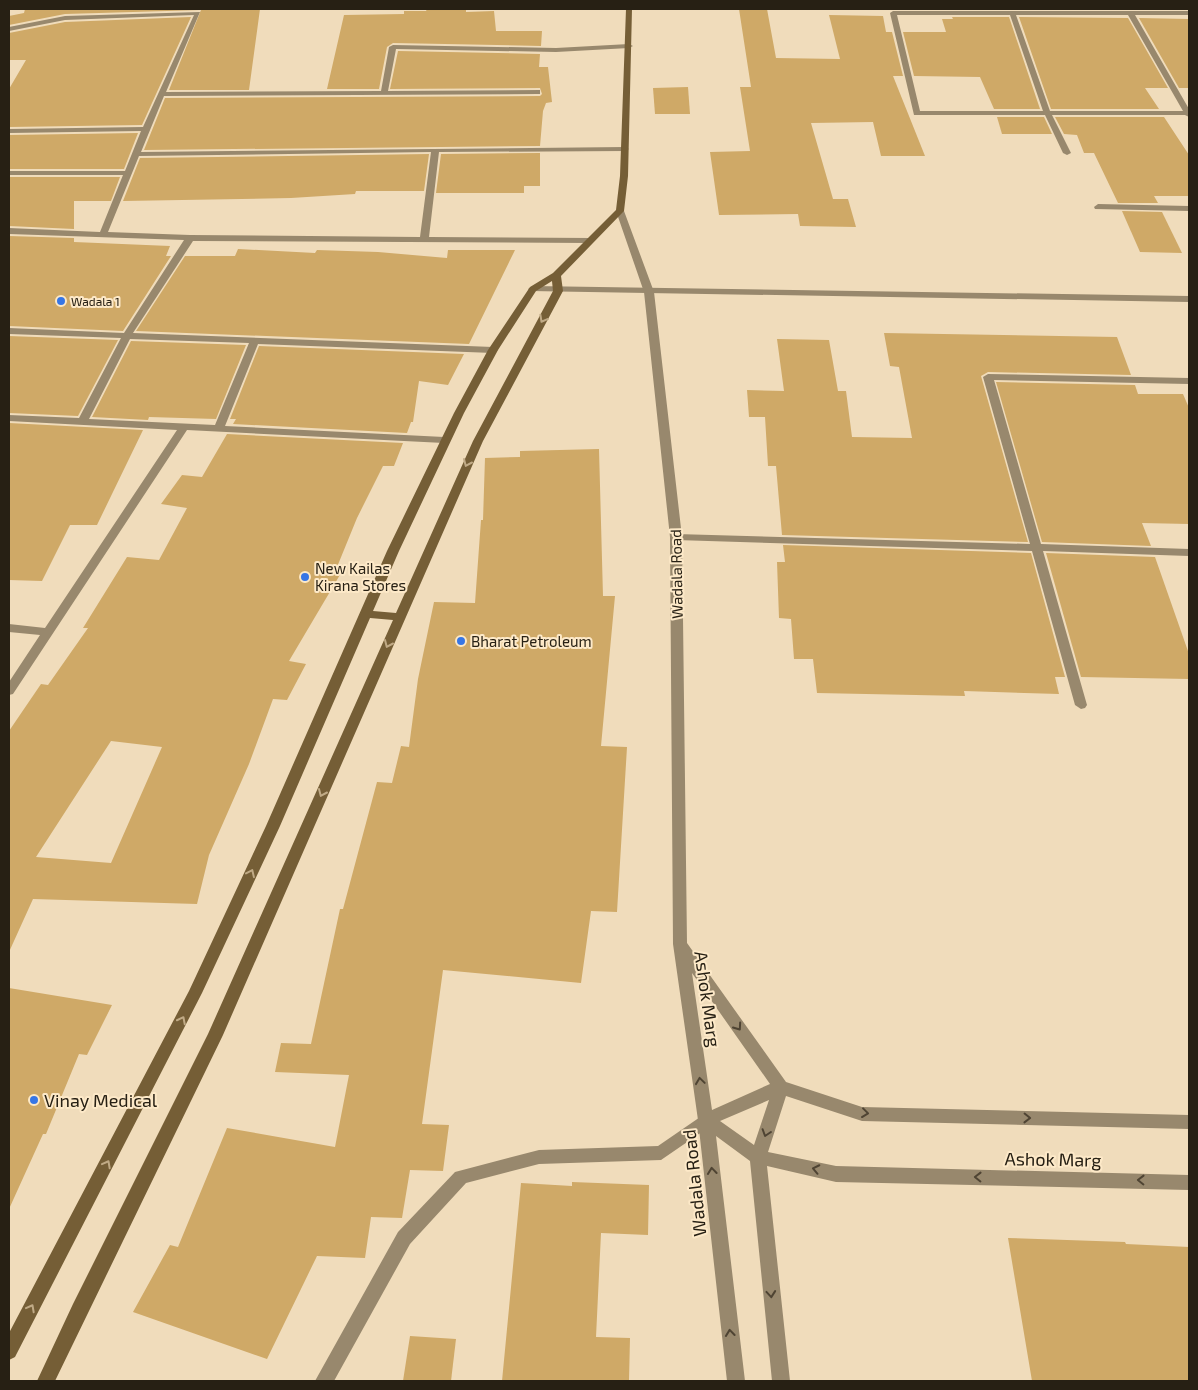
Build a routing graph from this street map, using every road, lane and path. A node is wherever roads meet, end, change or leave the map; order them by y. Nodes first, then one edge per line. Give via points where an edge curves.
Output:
1 (629, 9) edge
2 (1130, 13) junction
3 (1189, 13) edge
4 (1013, 15) junction
5 (9, 28) edge
6 (629, 46) junction
7 (537, 92) dead end
8 (384, 93) junction
9 (163, 94) junction
10 (1047, 112) junction
11 (1189, 114) edge
12 (146, 129) junction
13 (9, 131) edge
14 (625, 149) junction
15 (435, 150) junction
16 (1067, 153) dead end
17 (136, 154) junction
18 (9, 173) edge
19 (128, 173) junction
20 (1098, 207) dead end
21 (1189, 209) edge
22 (620, 211) junction
23 (9, 231) edge
24 (103, 235) junction
25 (190, 238) junction
26 (424, 240) junction
27 (589, 240) junction
28 (556, 275) junction
29 (534, 289) junction
30 (558, 291) junction
31 (649, 292) junction
32 (1189, 299) edge
33 (12, 332) edge
34 (126, 337) junction
35 (256, 340) junction
36 (9, 341) edge
37 (494, 350) junction
38 (1189, 381) edge
39 (9, 418) edge
40 (83, 421) junction
41 (184, 427) junction
42 (219, 428) junction
43 (444, 440) junction
44 (676, 537) junction
45 (1037, 548) junction
46 (1189, 552) edge
47 (365, 614) junction
48 (400, 617) junction
49 (9, 628) edge
50 (48, 632) junction
51 (9, 691) edge
52 (1081, 705) dead end
53 (680, 944) junction
54 (781, 1087) junction
55 (706, 1120) junction
56 (1189, 1122) edge
57 (758, 1157) junction
58 (1189, 1182) edge
59 (9, 1351) edge
60 (46, 1381) edge
61 (324, 1381) edge
62 (736, 1381) edge
63 (781, 1381) edge

1 - 6 main road
2 - 3 street
2 - 4 street
2 - 11 street
4 - 10 street
4 - 10 street via 893,13 917,114
5 - 9 street via 65,18 198,13
6 - 8 street via 556,50 393,47
6 - 14 main road
7 - 8 street
8 - 9 street
9 - 12 street
10 - 11 street
10 - 16 street
12 - 13 street
12 - 17 street
14 - 15 street
14 - 22 main road
15 - 17 street
15 - 26 street
17 - 19 street
18 - 19 street
19 - 24 street
20 - 21 street
22 - 27 main road
22 - 31 street, Wadala Road
23 - 24 street
24 - 25 street
25 - 26 street
25 - 34 street
26 - 27 street
27 - 28 main road
28 - 29 main road
28 - 30 main road
29 - 30 street
29 - 37 main road
30 - 31 street
30 -> 48 main road via 478,441
31 - 32 street
31 - 44 street, Wadala Road
33 - 34 street
33 - 36 street
34 - 35 street
34 - 40 street
35 - 37 street
35 - 42 street
37 - 43 main road
38 - 45 street via 988,377
39 - 40 street
40 - 41 street
41 - 42 street
41 - 50 street
42 - 43 street
43 - 47 main road
44 - 45 street
44 - 53 street, Wadala Road
45 - 46 street
45 - 52 street
47 - 48 main road
59 -> 47 main road via 195,994
48 -> 60 main road via 215,1036
49 - 50 street
50 - 51 street
53 -> 54 street, Ashok Marg
55 -> 53 street, Ashok Marg
54 - 55 street, Wadala Road
54 -> 56 street via 862,1114
54 -> 57 street
55 - 57 street, Ashok Marg
55 - 61 street via 661,1153 539,1157 461,1177 404,1238
62 -> 55 street, Wadala Road
58 -> 57 street, Ashok Marg via 836,1174
57 -> 63 street

